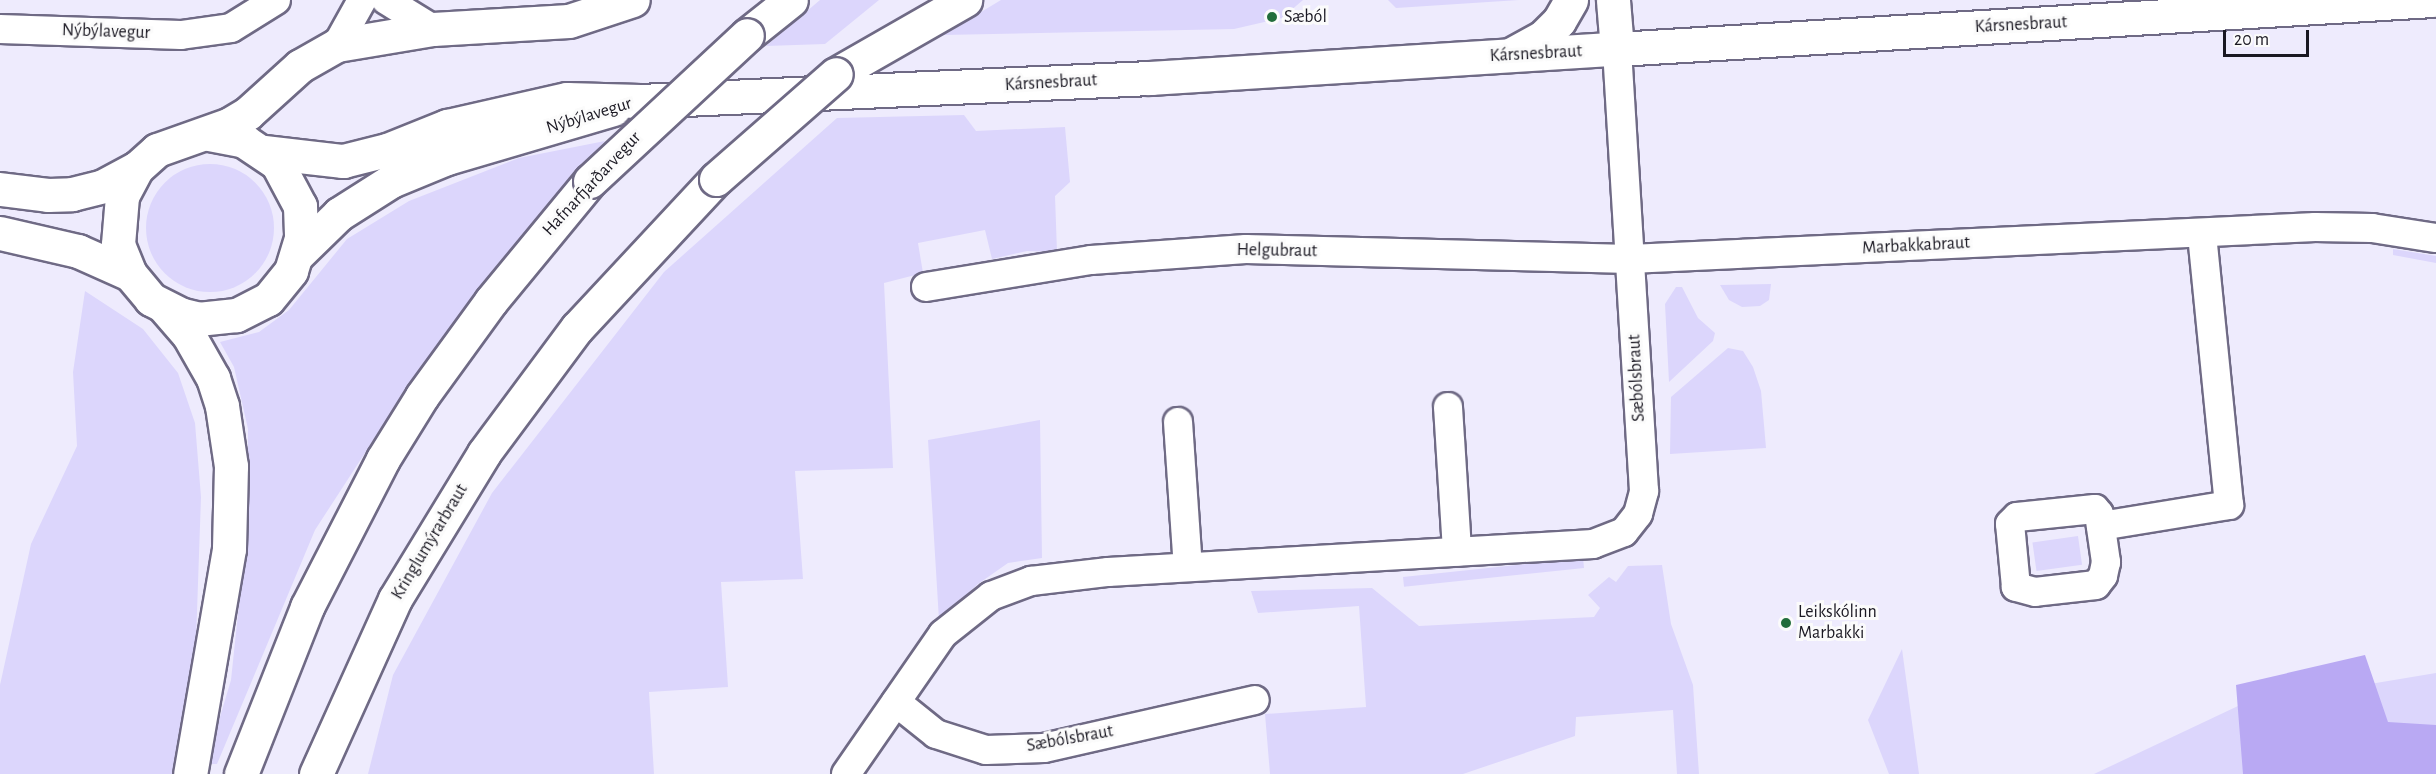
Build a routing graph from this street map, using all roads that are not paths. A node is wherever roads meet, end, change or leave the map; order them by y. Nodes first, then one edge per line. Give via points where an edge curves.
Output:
1 (276, 0) edge
2 (362, 0) edge
3 (386, 0) edge
4 (633, 0) edge
5 (791, 0) edge
6 (924, 0) edge
7 (965, 0) edge
8 (1571, 0) edge
9 (1613, 0) edge
10 (2432, 0) edge
11 (0, 29) edge
12 (433, 29) junction
13 (884, 41) junction
14 (337, 45) junction
15 (1617, 49) junction
16 (1508, 56) junction
17 (640, 101) junction
18 (209, 134) junction
19 (264, 152) junction
20 (137, 168) junction
21 (0, 189) edge
22 (2202, 233) junction
23 (0, 234) edge
24 (2436, 238) edge
25 (298, 254) junction
26 (1630, 259) junction
27 (130, 274) junction
28 (926, 287) dead end
29 (165, 308) junction
30 (1448, 407) dead end
31 (1178, 422) dead end
32 (2101, 526) dead end
33 (1457, 552) junction
34 (1188, 567) junction
35 (1255, 700) dead end
36 (896, 702) junction
37 (190, 774) edge
38 (240, 774) edge
39 (316, 774) edge
40 (846, 774) edge

1 - 11 street, Nýbýlavegur via 231,28 182,35
2 - 14 street
3 - 12 street
4 - 12 main road via 569,21
5 - 38 main road, Hafnarfjarðarvegur, bridge via 747,35 590,181 490,301 422,396 347,522 277,674
6 - 13 main road
7 - 13 main road
8 - 16 main road via 1544,36
9 - 15 main road
10 - 15 main road, Kársnesbraut
12 - 14 main road
13 - 39 main road, Kringlumýrarbraut, bridge via 836,74 716,179 577,328 484,453 436,528 359,672
14 - 18 main road via 300,66 248,113
15 - 16 main road, Kársnesbraut
15 - 26 street, Sæbólsbraut
16 - 17 main road, Kársnesbraut
17 - 19 main road, Nýbýlavegur via 567,99 502,111 343,161
17 - 25 main road, Nýbýlavegur via 447,158 391,181 339,214
18 - 19 main road via 233,137
18 - 20 main road via 169,143
19 - 25 main road via 295,190 302,222
20 - 21 main road via 103,186 72,194
20 - 27 main road via 122,196 117,220 118,244
22 - 24 street, Marbakkabraut via 2372,228
22 - 26 street, Marbakkabraut
22 - 32 street via 2229,505
23 - 27 main road via 78,251
25 - 29 main road via 280,286 252,308 227,317 200,319
26 - 28 street, Helgubraut via 1246,249 1091,260
26 - 33 street, Sæbólsbraut via 1644,491 1638,514 1624,532 1604,542
27 - 29 main road via 151,299
29 - 37 main road via 188,334 213,378 222,406 231,466 229,549
30 - 33 street
31 - 34 street
33 - 34 street, Sæbólsbraut
34 - 36 street, Sæbólsbraut via 1041,579 991,596 943,634
35 - 36 street, Sæbólsbraut via 1044,748 986,750 936,734
36 - 40 street, Sæbólsbraut

